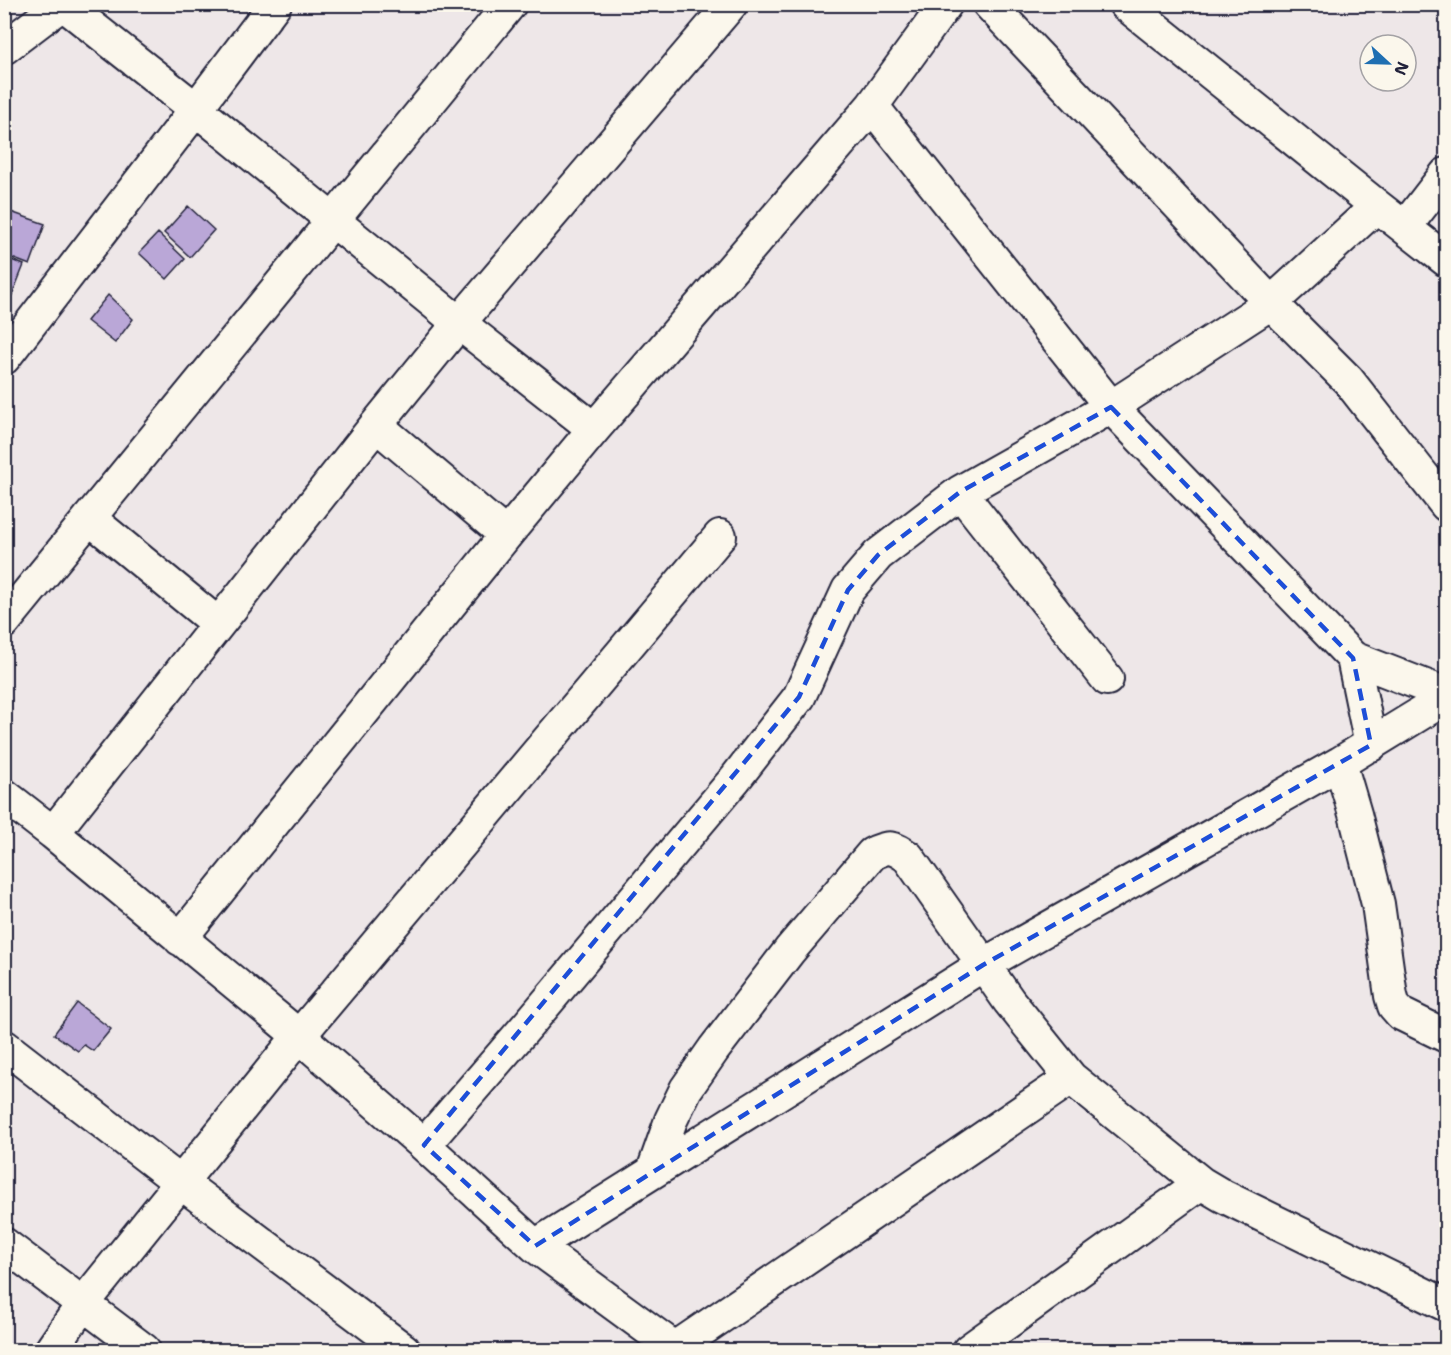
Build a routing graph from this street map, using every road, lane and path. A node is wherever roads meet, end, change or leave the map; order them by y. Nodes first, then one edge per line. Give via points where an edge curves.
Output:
1 (63, 4) edge
2 (275, 4) edge
3 (510, 4) edge
4 (731, 4) edge
5 (946, 4) edge
6 (988, 4) edge
7 (1125, 4) edge
8 (4, 48) edge
9 (872, 106) junction
10 (196, 109) junction
11 (1446, 174) edge
12 (1377, 206) junction
13 (333, 220) junction
14 (1405, 227) junction
15 (1446, 260) edge
16 (1271, 303) junction
17 (459, 323) junction
18 (4, 357) edge
19 (1111, 407) junction
20 (376, 425) junction
21 (594, 429) junction
22 (960, 492) junction
23 (1446, 505) edge
24 (89, 518) junction
25 (506, 535) junction
26 (720, 536) dead end
27 (4, 622) edge
28 (219, 624) junction
29 (1353, 658) junction
30 (1107, 679) dead end
31 (1446, 696) edge
32 (1371, 745) junction
33 (1340, 763) junction
34 (4, 795) edge
35 (53, 833) junction
36 (180, 939) junction
37 (983, 964) junction
38 (300, 1036) junction
39 (1446, 1036) edge
40 (4, 1046) edge
41 (1071, 1078) junction
42 (424, 1145) junction
43 (653, 1171) junction
44 (180, 1182) junction
45 (1201, 1183) junction
46 (4, 1244) edge
47 (535, 1246) junction
48 (82, 1305) junction
49 (1446, 1305) edge
50 (51, 1350) edge
51 (144, 1350) edge
52 (404, 1350) edge
53 (675, 1350) edge
54 (969, 1350) edge

1 - 8 street
1 - 10 street
2 - 10 street
3 - 13 street
4 - 17 street
5 - 9 street
6 - 16 street
7 - 12 street
9 - 19 street
9 - 21 street
10 - 13 street
10 - 18 street
11 - 14 street
12 - 14 street
12 - 16 street
13 - 17 street
13 - 24 street
14 - 15 street
16 - 19 street
16 - 23 street via 1348,380
17 - 20 street
17 - 21 street
19 - 22 street
19 - 29 street
20 - 25 street
20 - 28 street
21 - 25 street
22 - 30 street
22 - 42 street via 878,555 848,590 799,698 704,816
24 - 27 street
24 - 28 street
25 - 36 street
26 - 38 street
28 - 35 street
29 - 31 street
29 - 32 street
31 - 32 street
32 - 33 street
33 - 37 street
33 - 39 street via 1378,904 1394,1006 1401,1014
34 - 35 street
35 - 36 street
36 - 38 street
37 - 41 street
37 - 43 street
37 - 43 street via 908,857 885,847 872,854 790,950 686,1089
38 - 42 street
38 - 44 street
40 - 44 street
41 - 45 street
41 - 53 street
42 - 47 street
43 - 47 street
44 - 48 street
44 - 52 street
45 - 49 street
45 - 54 street
46 - 48 street
47 - 53 street
48 - 50 street
48 - 51 street

